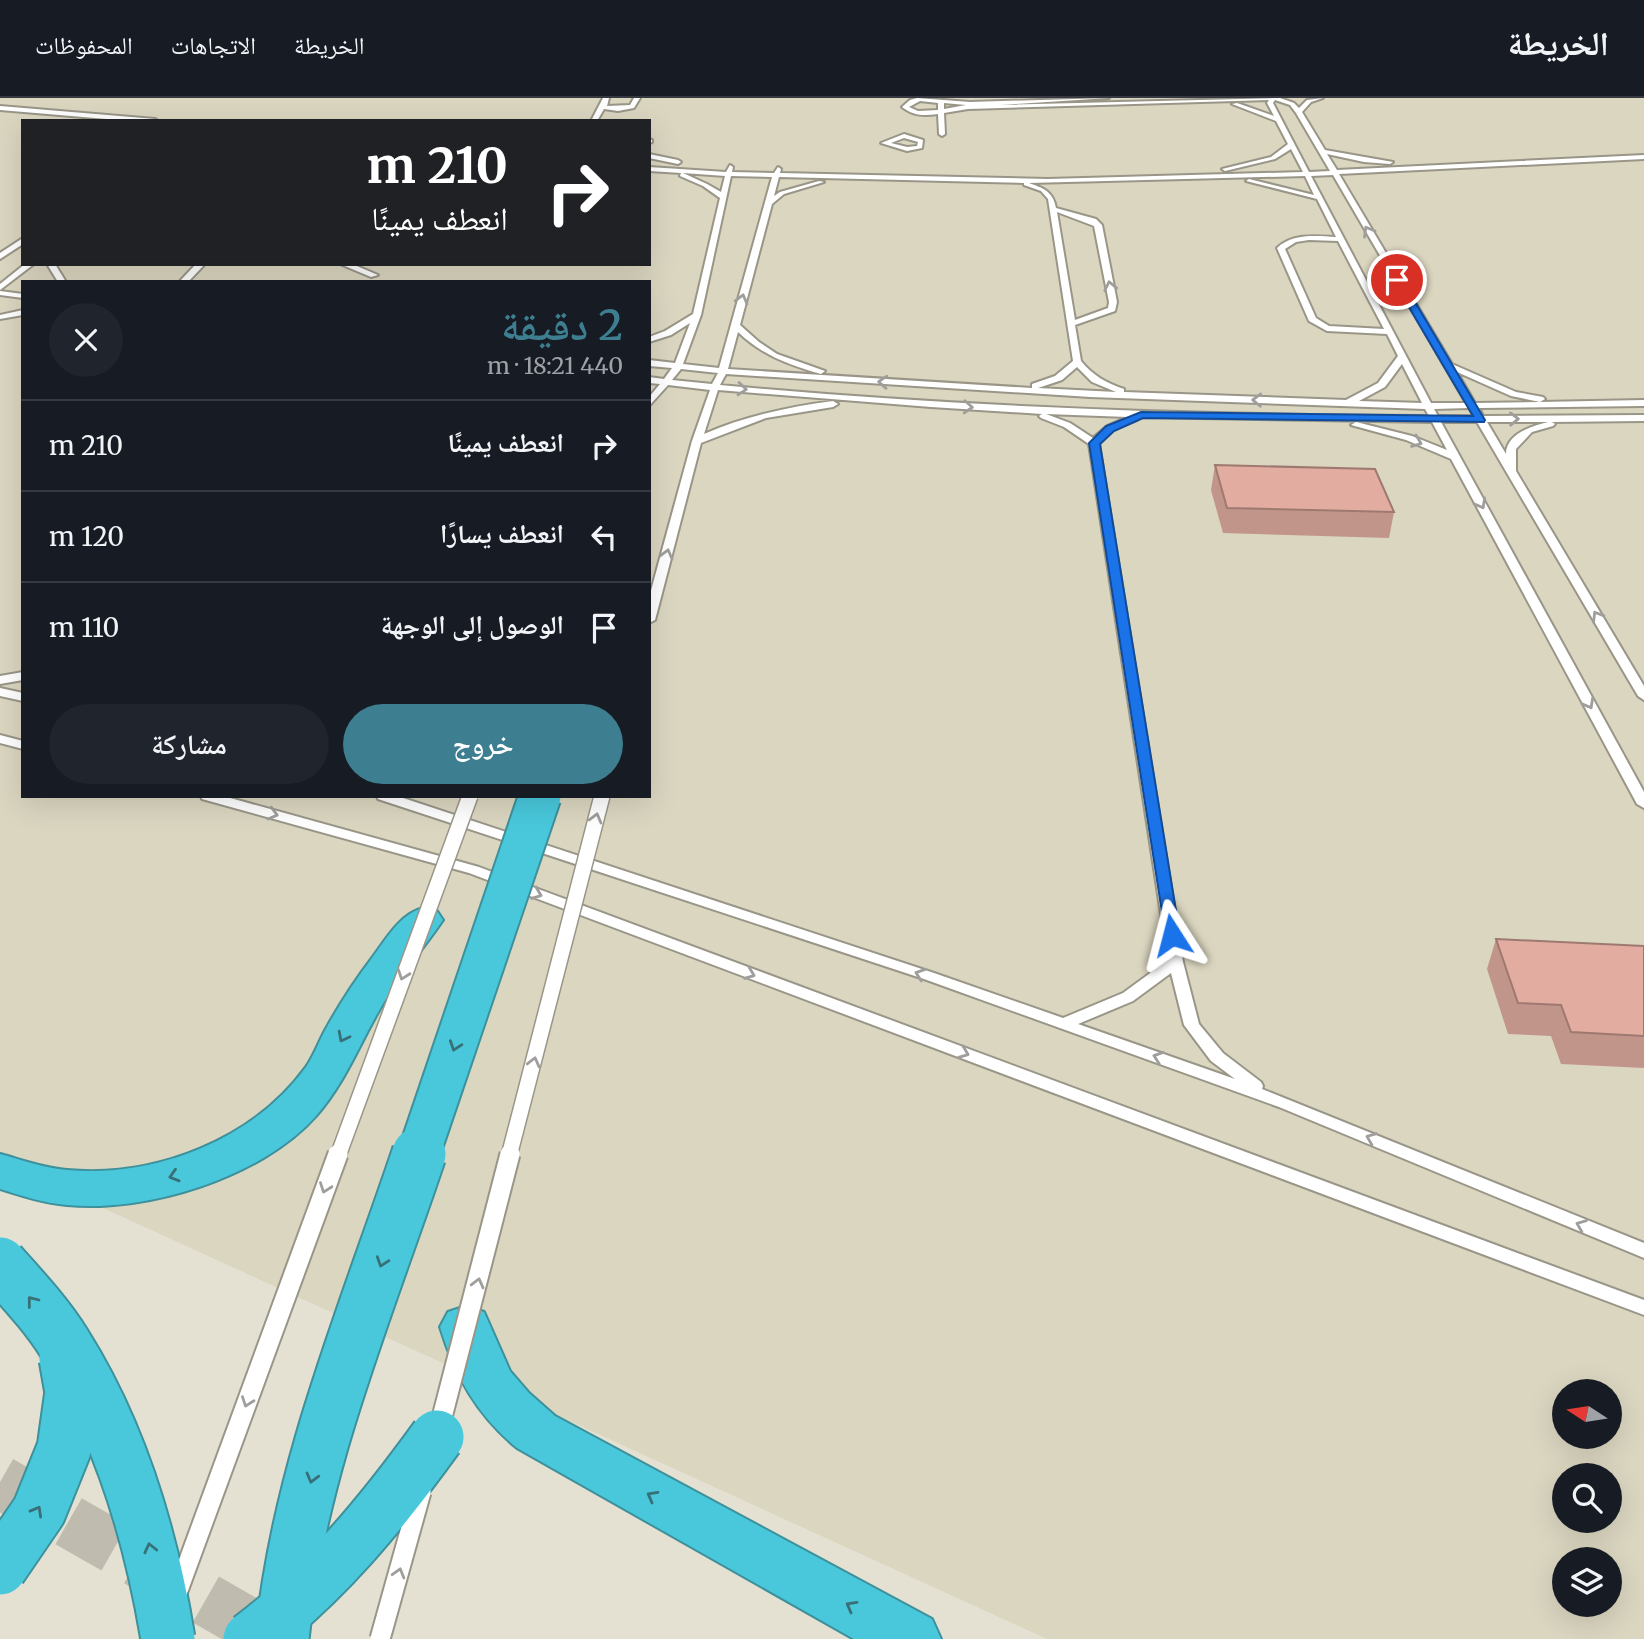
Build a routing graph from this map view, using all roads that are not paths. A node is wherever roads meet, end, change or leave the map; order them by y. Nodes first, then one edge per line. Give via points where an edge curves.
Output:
1 (637, 98) edge
2 (1106, 98) edge
3 (1275, 98) edge
4 (1320, 98) edge
5 (606, 100) edge
6 (1195, 101) junction
7 (941, 103) edge
8 (0, 108) edge
9 (618, 109) junction
10 (1299, 112) junction
11 (919, 113) junction
12 (0, 116) edge
13 (32, 119) edge
14 (131, 119) edge
15 (595, 119) edge
16 (612, 119) edge
17 (1275, 119) junction
18 (919, 121) dead end
19 (919, 130) dead end
20 (942, 134) dead end
21 (912, 136) junction
22 (1292, 145) junction
23 (1644, 150) edge
24 (1321, 151) junction
25 (1644, 156) edge
26 (651, 158) edge
27 (1402, 162) junction
28 (651, 169) edge
29 (651, 169) edge
30 (729, 169) junction
31 (1222, 169) junction
32 (1332, 169) junction
33 (1396, 169) junction
34 (777, 171) junction
35 (1306, 171) junction
36 (843, 177) junction
37 (1199, 177) junction
38 (1084, 180) junction
39 (1360, 180) dead end
40 (1001, 181) junction
41 (1352, 184) dead end
42 (1347, 195) junction
43 (723, 197) junction
44 (1051, 198) junction
45 (1320, 198) junction
46 (768, 204) junction
47 (1053, 209) junction
48 (1341, 239) junction
49 (21, 241) edge
50 (0, 250) edge
51 (0, 257) edge
52 (27, 266) edge
53 (199, 266) edge
54 (348, 266) edge
55 (371, 279) edge
56 (185, 280) edge
57 (4, 281) edge
58 (0, 288) edge
59 (0, 293) edge
60 (21, 296) edge
61 (21, 312) edge
62 (697, 314) junction
63 (0, 317) edge
64 (1071, 324) junction
65 (735, 325) junction
66 (1390, 332) junction
67 (651, 339) edge
68 (1402, 356) junction
69 (1077, 361) junction
70 (651, 363) edge
71 (1448, 365) junction
72 (678, 367) junction
73 (723, 371) junction
74 (651, 380) edge
75 (853, 380) junction
76 (666, 383) junction
77 (715, 387) junction
78 (1002, 389) junction
79 (1149, 396) junction
80 (867, 400) junction
81 (651, 401) edge
82 (1644, 403) edge
83 (1343, 404) junction
84 (1565, 405) junction
85 (1428, 406) junction
86 (1472, 406) junction
87 (1033, 411) junction
88 (1141, 415) junction
89 (1303, 418) junction
90 (1644, 418) edge
91 (1436, 419) junction
92 (1566, 419) junction
93 (1480, 420) junction
94 (697, 441) junction
95 (1094, 443) junction
96 (1455, 457) junction
97 (1511, 472) junction
98 (651, 613) edge
99 (21, 676) edge
100 (0, 680) edge
101 (0, 692) edge
102 (1644, 696) edge
103 (21, 697) edge
104 (0, 739) edge
105 (21, 744) edge
106 (214, 798) edge
107 (389, 798) edge
108 (469, 798) edge
109 (539, 798) edge
110 (601, 798) edge
111 (1644, 804) edge
112 (423, 920) junction
113 (1176, 962) junction
114 (1063, 1024) junction
115 (1285, 1102) junction
116 (0, 1171) edge
117 (1644, 1251) edge
118 (0, 1264) edge
119 (1644, 1308) edge
120 (466, 1327) junction
121 (63, 1342) junction
122 (437, 1437) junction
123 (0, 1569) edge
124 (272, 1630) edge
125 (165, 1634) edge
126 (380, 1639) edge
127 (911, 1639) edge

1 - 9 lane via 632,107
2 - 7 lane
3 - 6 lane
3 - 10 lane
3 - 17 lane via 1270,103
4 - 10 lane via 1309,101
5 - 9 lane via 604,107
5 - 15 lane
6 - 7 lane
6 - 17 lane via 1238,104
7 - 11 lane
7 - 11 lane via 920,99 906,104 908,110
7 - 20 lane
8 - 14 lane
9 - 16 lane
10 - 24 lane
11 - 18 lane
12 - 13 lane
17 - 22 lane
19 - 21 lane
21 - 21 lane via 896,137 884,143 920,147 921,141
22 - 31 lane via 1273,158
22 - 35 lane
23 - 27 lane
24 - 27 lane
24 - 32 lane
25 - 33 lane
26 - 30 lane
27 - 32 lane
28 - 30 lane
29 - 43 lane via 682,175
30 - 34 lane
30 - 43 lane
31 - 34 lane
31 - 35 lane
32 - 33 lane
32 - 35 lane
32 - 42 lane
33 - 39 lane
34 - 36 lane
34 - 46 lane
35 - 37 lane
35 - 45 lane
36 - 40 lane
36 - 46 lane via 782,193
37 - 38 lane
37 - 45 lane via 1252,182
38 - 40 lane
38 - 44 lane via 1056,190
40 - 44 lane via 1033,186
41 - 42 lane
71 -> 42 lane
43 - 62 lane
44 - 47 lane
45 - 48 lane
65 -> 46 lane
47 - 64 lane
64 -> 47 lane via 1107,313 1114,302 1098,225
48 - 66 lane
48 - 66 lane via 1305,239 1286,242 1281,248 1312,320 1327,328
49 - 50 lane
49 - 51 lane
52 - 57 lane
53 - 56 lane
54 - 55 lane
57 - 58 lane
59 - 60 lane
61 - 63 lane
62 - 67 lane
62 - 72 lane
64 - 69 lane
65 - 73 lane
65 - 75 lane via 761,350
66 - 68 lane
68 - 83 lane via 1389,380 1368,395
68 - 85 lane
69 - 78 lane via 1052,383
69 - 79 lane via 1099,384
70 - 72 lane
71 - 84 lane via 1514,394
71 - 86 lane
72 - 73 lane
72 - 76 lane
73 - 75 lane
73 - 77 lane
74 - 76 lane
78 -> 75 lane
76 - 77 lane
76 - 81 lane
77 -> 80 lane
77 - 94 lane
78 - 79 lane
83 -> 79 lane
80 -> 87 lane
80 - 94 lane via 783,411 738,422
82 - 84 lane
83 - 85 lane
84 - 86 lane
85 - 86 lane
85 - 91 lane
86 - 93 lane
87 - 88 lane
87 - 95 lane
88 - 89 lane
88 - 95 lane via 1110,428
89 - 91 lane
89 -> 96 lane via 1366,426
90 - 92 lane
91 - 93 lane
91 - 96 lane
93 -> 92 lane
92 - 97 lane via 1529,430 1511,448
93 - 97 lane
98 -> 94 lane
95 - 113 lane
96 -> 111 lane
102 -> 97 lane
99 - 100 lane
101 - 103 lane
104 - 105 lane
106 -> 119 lane via 474,870
114 -> 107 lane
108 - 112 lane, bridge
109 -> 124 highway, bridge via 324,1435
120 -> 110 lane, bridge
112 -> 116 highway via 353,1017 322,1079 273,1129 239,1150 159,1180 117,1187 37,1183
112 -> 125 lane, bridge
113 - 114 lane via 1128,997
113 - 115 lane via 1192,1026 1217,1057 1245,1081
115 -> 114 lane
117 -> 115 lane
121 -> 118 highway, bridge
120 - 122 lane, bridge
127 -> 120 highway via 536,1432 497,1398 484,1377
123 -> 121 highway, bridge via 39,1511 64,1449 72,1392
125 -> 121 highway, bridge via 148,1541 125,1467 96,1400
122 - 124 highway, bridge via 359,1539
126 -> 122 lane, bridge

